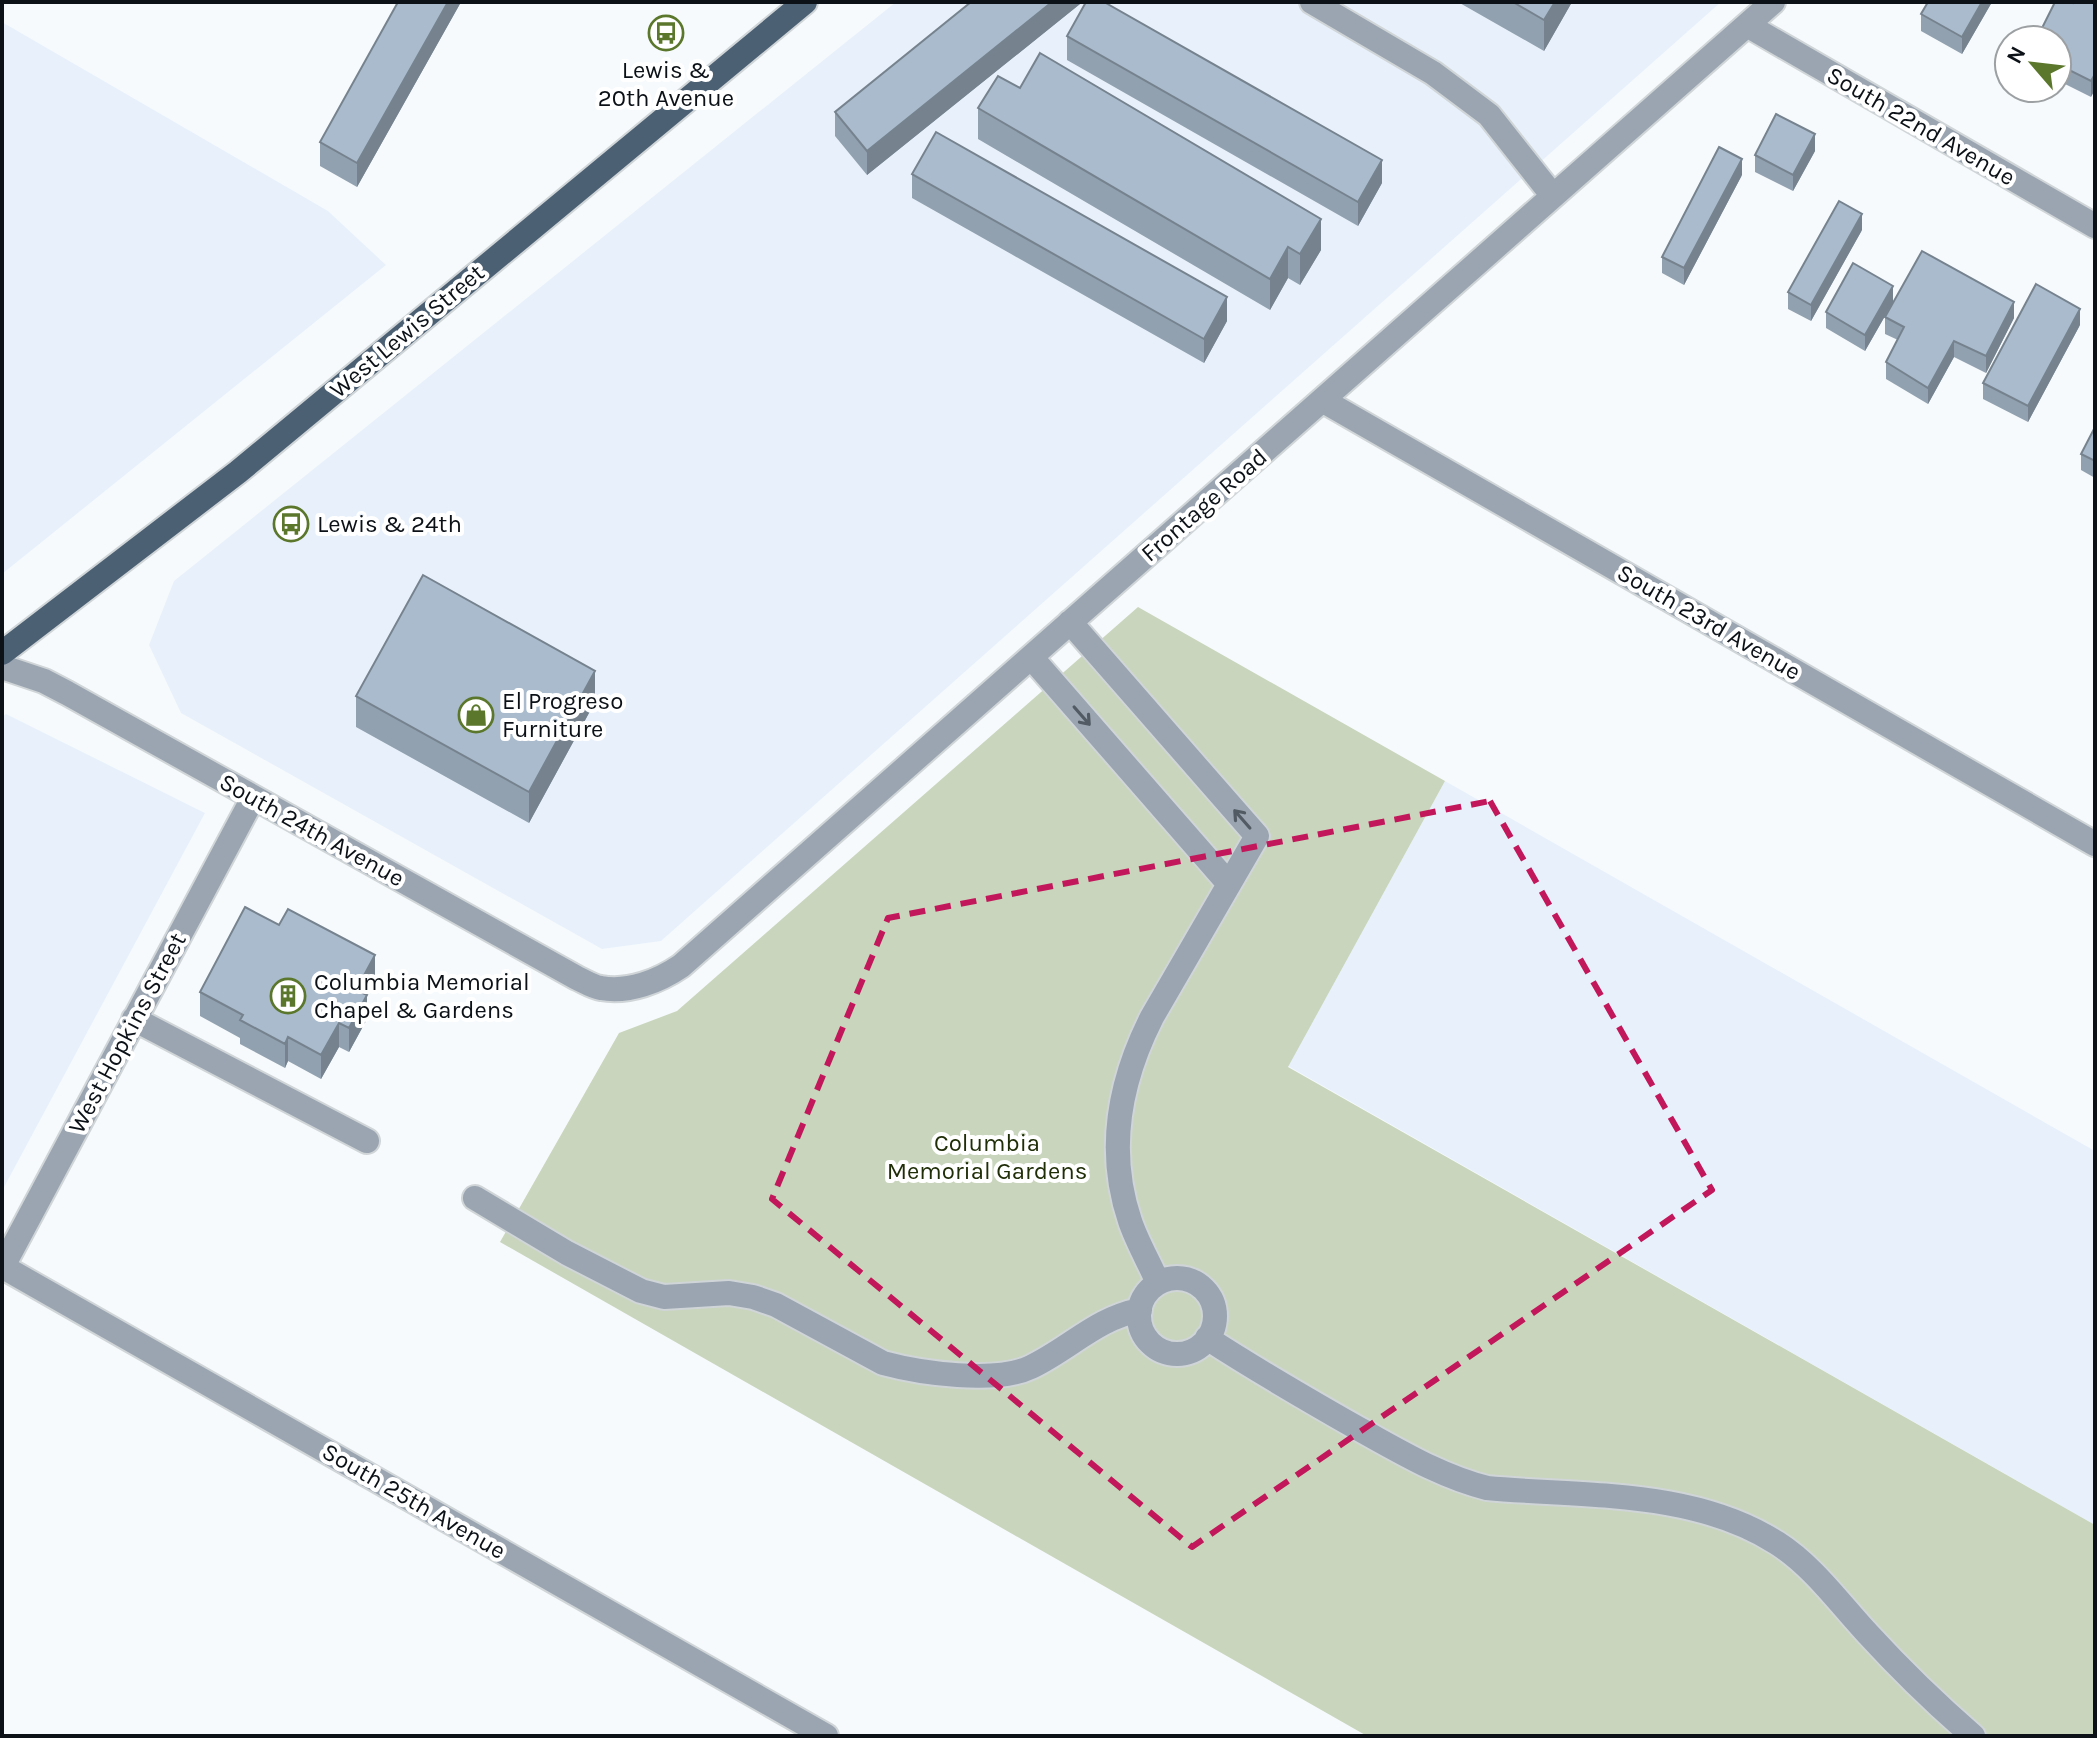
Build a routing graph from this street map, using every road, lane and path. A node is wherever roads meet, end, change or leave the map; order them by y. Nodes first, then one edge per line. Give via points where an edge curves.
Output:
1 (805, 2) edge
2 (1312, 2) edge
3 (1773, 2) edge
4 (1747, 25) junction
5 (1553, 196) junction
6 (2095, 226) edge
7 (1322, 400) junction
8 (1070, 622) junction
9 (2, 653) edge
10 (1031, 657) junction
11 (2, 667) edge
12 (253, 798) junction
13 (2095, 844) edge
14 (1229, 884) junction
15 (623, 987) joint
16 (134, 1019) junction
17 (367, 1141) dead end
18 (475, 1198) dead end
19 (2, 1267) edge
20 (1158, 1283) junction
21 (1140, 1310) junction
22 (1207, 1338) junction
23 (826, 1736) edge
24 (1973, 1736) edge

1 - 9 main road, West Lewis Street via 238,472
2 - 5 street via 1433,73 1489,115
3 - 4 street, Frontage Road
4 - 5 street, Frontage Road
4 - 6 street, South 22nd Avenue
5 - 7 street, Frontage Road
7 - 8 street, Frontage Road
7 - 13 street, South 23rd Avenue
8 - 10 street, Frontage Road
14 -> 8 street via 1257,836
10 -> 14 street
10 - 15 street, Frontage Road via 681,966 662,979
11 - 12 street, South 24th Avenue via 44,681
12 - 15 street, South 24th Avenue via 577,978 600,988
12 - 16 street, West Hopkins Street
14 - 20 street via 1137,1047 1119,1106 1120,1184 1130,1222
16 - 17 street
16 - 19 street, West Hopkins Street
18 - 21 street via 641,1291 664,1297 753,1297 902,1368 1013,1374 1106,1320
19 - 23 street, South 25th Avenue
20 - 21 street
20 - 22 street via 1181,1279 1203,1289 1214,1309
21 - 22 street via 1141,1328 1157,1349 1182,1354
22 - 24 street via 1459,1481 1487,1488 1661,1502 1705,1510 1747,1526 1809,1568 1903,1671

